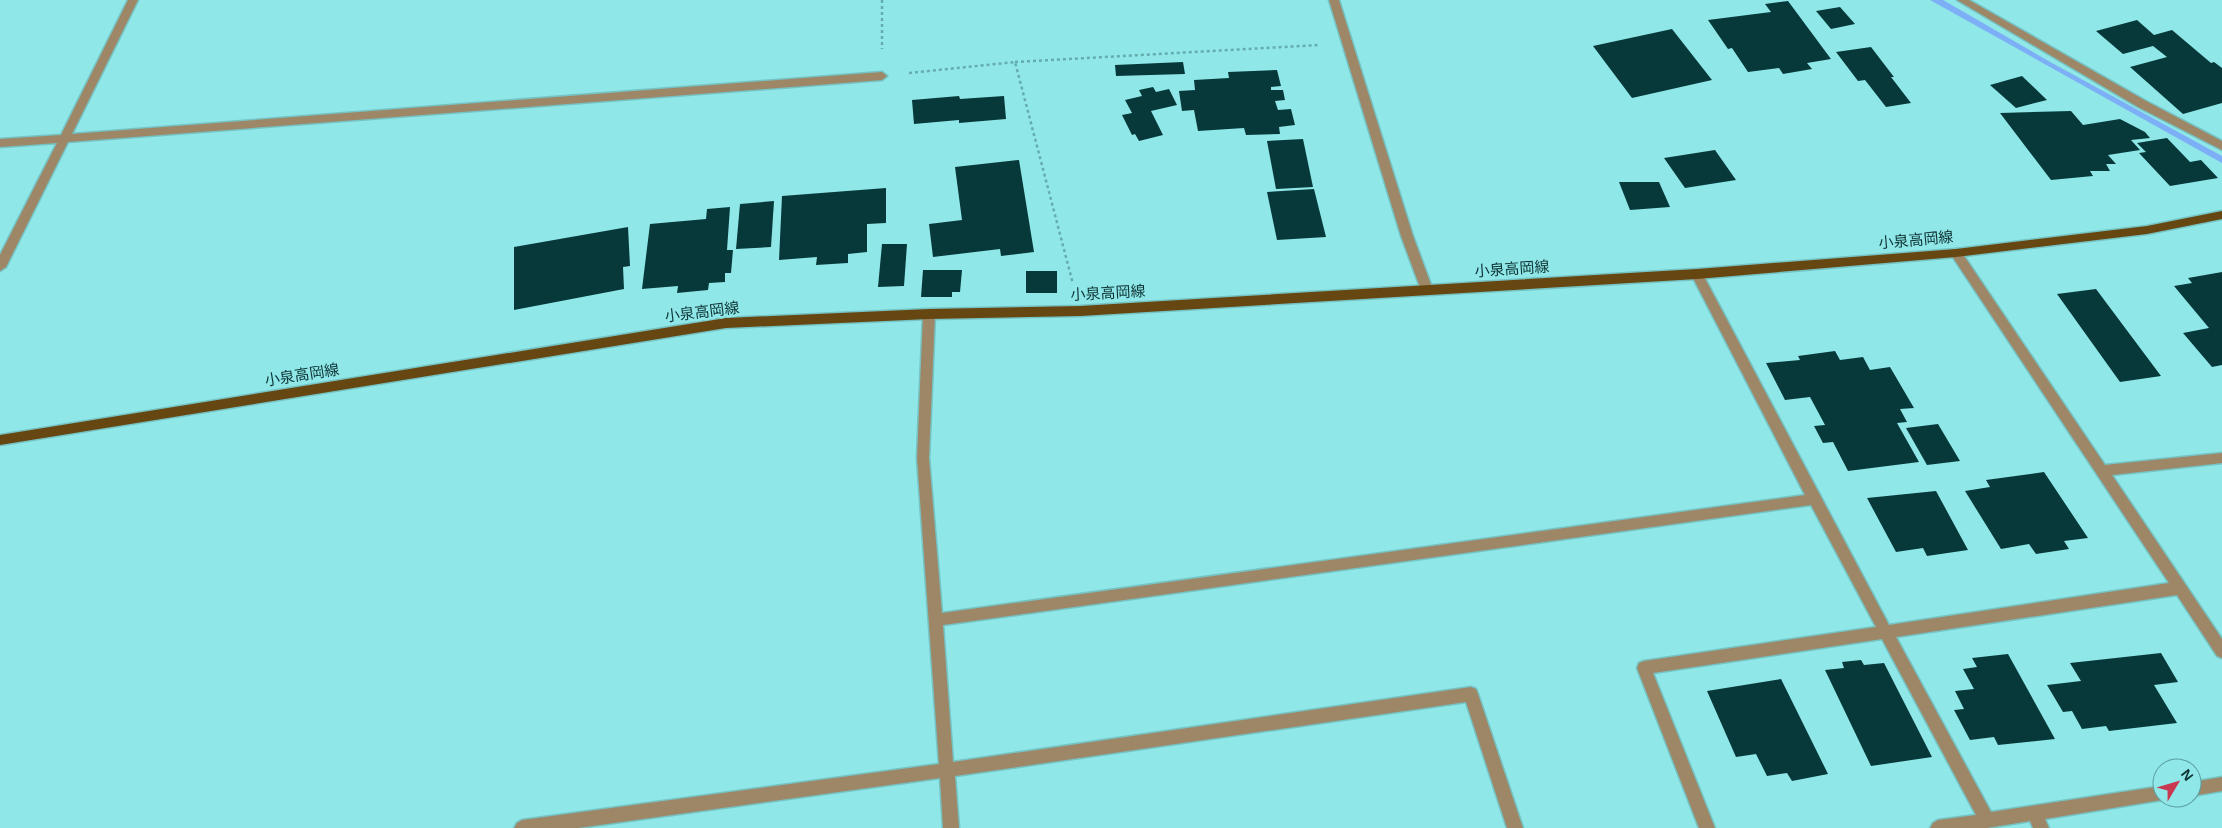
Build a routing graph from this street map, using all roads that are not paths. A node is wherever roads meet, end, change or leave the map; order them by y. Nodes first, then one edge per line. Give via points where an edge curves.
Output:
1 (133, 0) edge
2 (1334, 0) edge
3 (1962, 0) edge
4 (882, 76) road end
5 (64, 139) junction
6 (0, 143) edge
7 (2222, 146) edge
8 (2222, 215) edge
9 (1956, 253) junction
10 (0, 267) edge
11 (1697, 274) junction
12 (1427, 290) junction
13 (929, 314) junction
14 (0, 440) edge
15 (2222, 458) edge
16 (2102, 471) junction
17 (1814, 499) junction
18 (2180, 588) junction
19 (935, 620) junction
20 (1886, 632) junction
21 (2222, 651) edge
22 (947, 770) junction
23 (2222, 784) edge
24 (2202, 787) edge
25 (2152, 795) edge
26 (2034, 814) junction
27 (1987, 820) junction
28 (522, 828) edge
29 (951, 828) edge
30 (1516, 828) edge
31 (1707, 828) edge
32 (1938, 828) edge
33 (2042, 828) edge

1 - 5 street
2 - 12 street via 1407,236
3 - 7 street via 2142,104
4 - 5 street
5 - 6 street
5 - 10 street
8 - 9 main road, 小泉高岡線 via 2147,230
9 - 11 main road, 小泉高岡線
9 - 16 street
11 - 12 main road, 小泉高岡線
11 - 17 street
12 - 13 main road, 小泉高岡線 via 1080,311
13 - 14 main road, 小泉高岡線 via 726,323
13 - 19 street via 923,458
15 - 16 street
16 - 18 street
17 - 19 street
17 - 20 street
18 - 20 street
18 - 21 street
19 - 22 street
20 - 27 street
20 - 31 street via 1644,668
22 - 28 street
22 - 29 street
22 - 30 street via 1472,694
23 - 24 street
25 - 26 street
26 - 27 street
26 - 33 street
27 - 32 street

